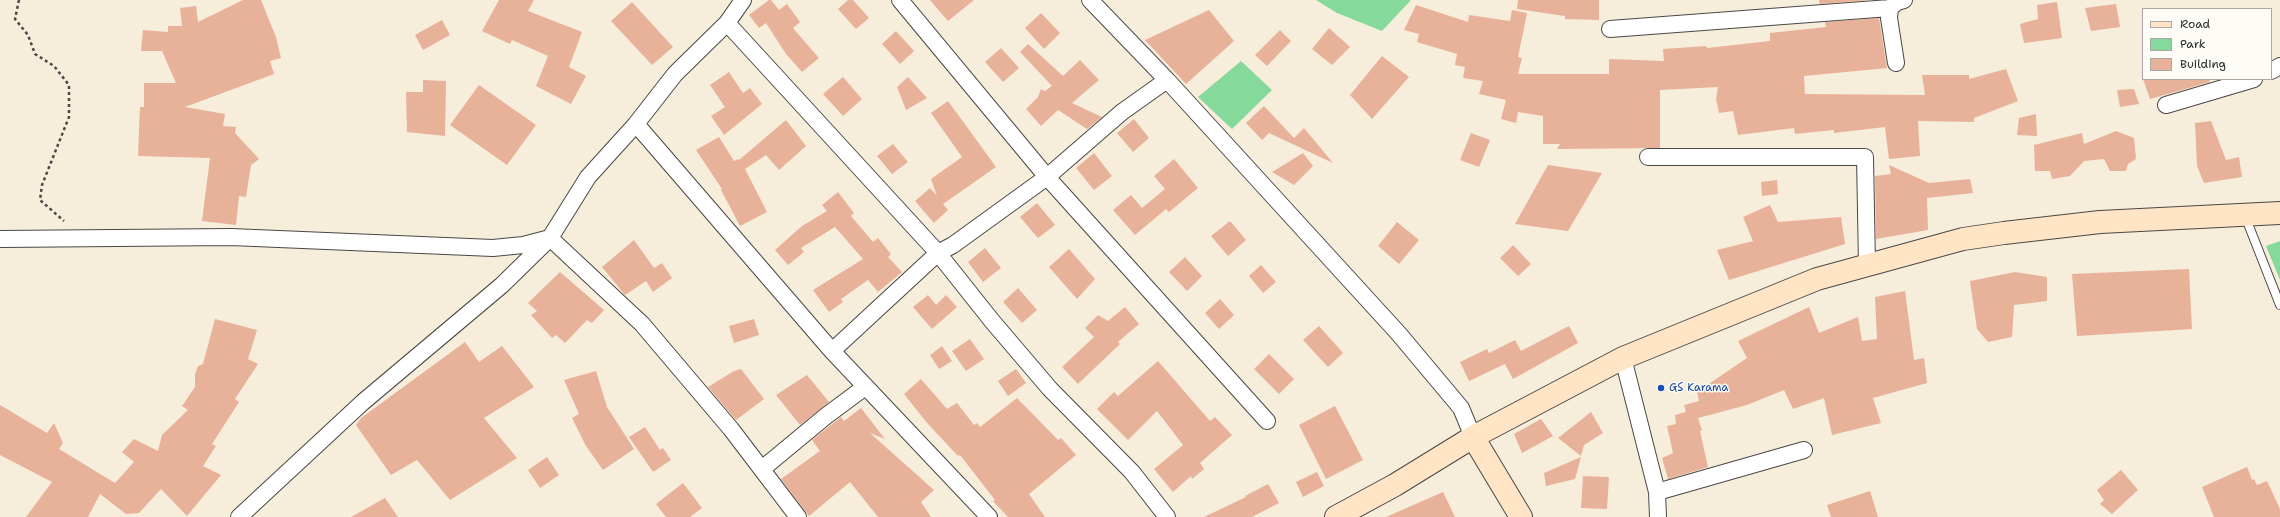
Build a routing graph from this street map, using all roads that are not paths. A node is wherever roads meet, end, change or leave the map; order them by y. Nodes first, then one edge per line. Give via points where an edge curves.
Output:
1 (743, 0) edge
2 (900, 0) edge
3 (1090, 0) edge
4 (1897, 2) edge
5 (727, 23) junction
6 (1610, 29) dead end
7 (1896, 63) dead end
8 (1167, 80) junction
9 (2251, 80) edge
10 (2166, 105) dead end
11 (636, 124) junction
12 (1648, 157) dead end
13 (1047, 177) junction
14 (2280, 213) edge
15 (2244, 215) junction
16 (550, 238) junction
17 (0, 239) edge
18 (938, 253) junction
19 (1867, 265) junction
20 (2280, 305) edge
21 (832, 351) junction
22 (1623, 358) junction
23 (865, 387) junction
24 (1267, 421) dead end
25 (1473, 437) junction
26 (1804, 450) dead end
27 (762, 470) junction
28 (1657, 492) junction
29 (239, 517) edge
30 (798, 517) edge
31 (988, 517) edge
32 (1167, 517) edge
33 (1336, 517) edge
34 (1521, 517) edge
35 (1658, 517) edge

1 - 5 street
2 - 13 street
3 - 8 street
4 - 6 street
4 - 7 street via 1889,18
5 - 11 street via 676,74
5 - 18 street
8 - 13 street via 1122,112
8 - 25 street via 1399,334 1461,408
9 - 10 street
11 - 16 street via 588,177
11 - 21 street
12 - 19 street via 1865,157
13 - 18 street via 953,245
13 - 24 street
14 - 15 main road
15 - 19 main road via 2100,222 2004,233 1963,239
15 - 20 lane
16 - 17 street via 523,245 493,248 230,237
16 - 27 street via 642,324 731,429
16 - 29 street via 502,285 363,402
18 - 21 street
18 - 32 street via 1050,389 1132,472
19 - 22 main road via 1818,279
21 - 23 street
22 - 25 main road
22 - 28 street
23 - 27 street
23 - 31 street
25 - 33 main road via 1395,485
25 - 34 main road
26 - 28 street
27 - 30 street
28 - 35 street

